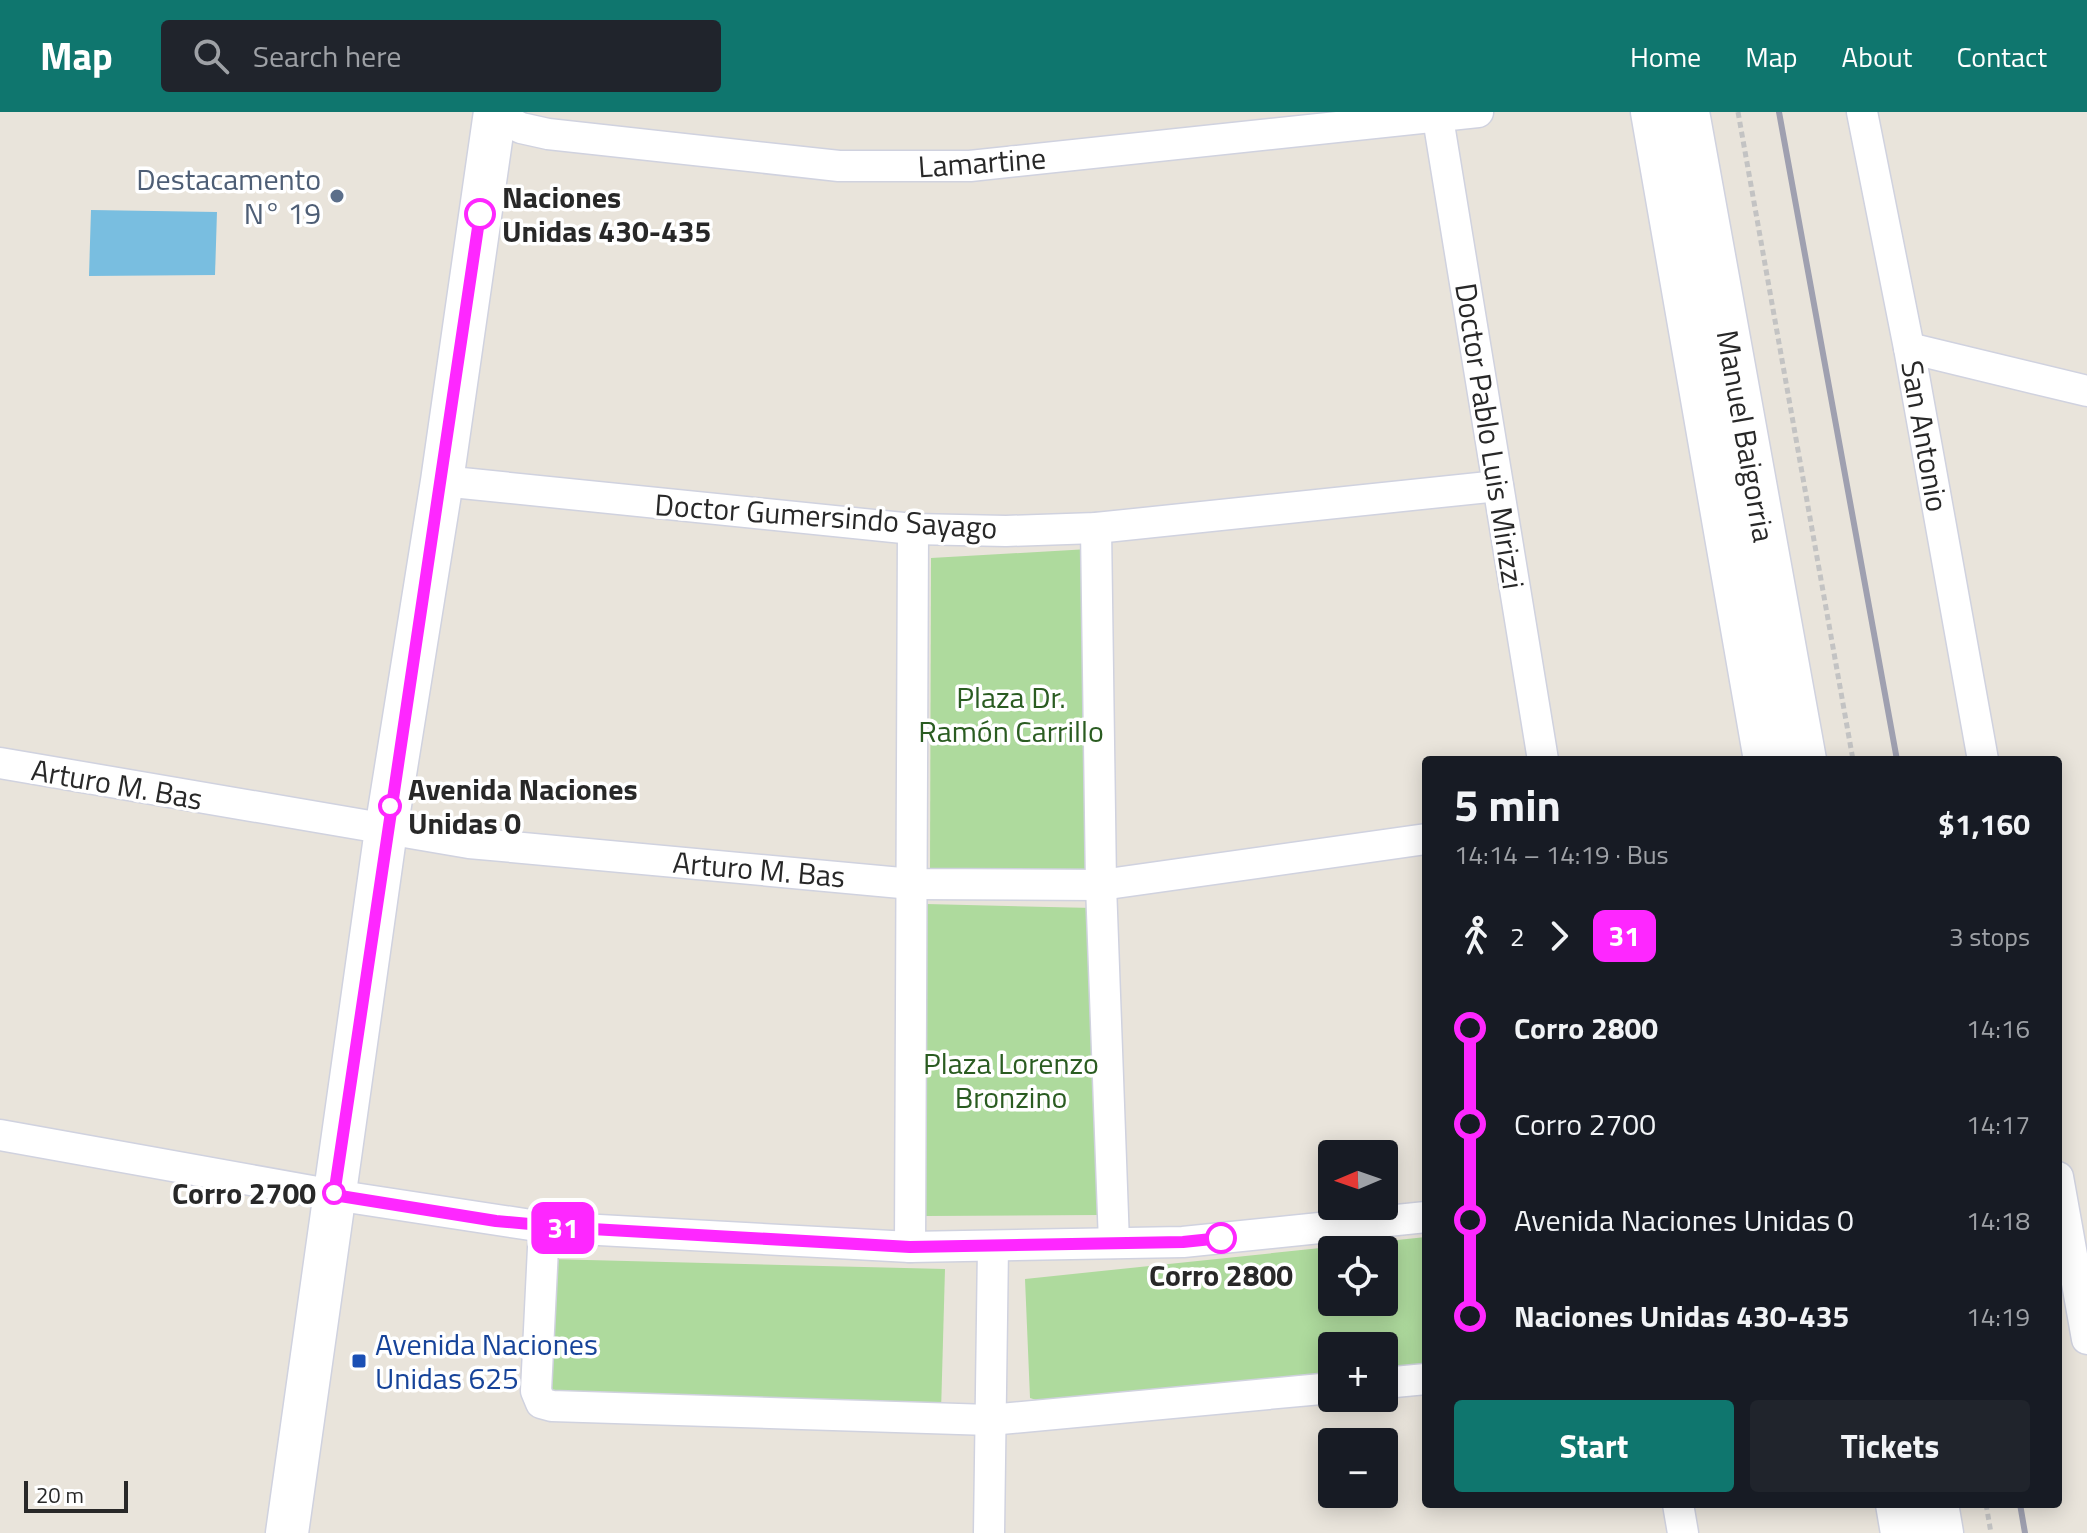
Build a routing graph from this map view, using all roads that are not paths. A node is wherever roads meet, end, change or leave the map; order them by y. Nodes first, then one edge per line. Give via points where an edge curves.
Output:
1 (1478, 112) edge
2 (1652, 112) edge
3 (1688, 112) edge
4 (1862, 112) edge
5 (493, 113) edge
6 (1437, 115) edge
7 (1909, 348) junction
8 (2087, 391) edge
9 (442, 481) junction
10 (1498, 486) junction
11 (1096, 528) junction
12 (913, 529) junction
13 (1542, 756) edge
14 (1764, 756) edge
15 (1804, 756) edge
16 (1982, 756) edge
17 (0, 763) edge
18 (386, 830) junction
19 (1422, 840) edge
20 (912, 884) junction
21 (1101, 885) junction
22 (0, 1135) edge
23 (334, 1195) junction
24 (2062, 1206) edge
25 (1422, 1217) edge
26 (544, 1227) junction
27 (1114, 1243) junction
28 (993, 1246) junction
29 (910, 1247) junction
30 (2079, 1330) edge
31 (1422, 1379) edge
32 (1398, 1382) edge
33 (1318, 1389) edge
34 (990, 1420) junction
35 (1679, 1508) edge
36 (1898, 1508) edge
37 (1938, 1508) edge
38 (287, 1533) edge
39 (989, 1533) edge
40 (1683, 1533) edge
41 (1902, 1533) edge
42 (1942, 1533) edge

1 - 6 street, Lamartine
2 - 14 main road, Manuel Baigorria
3 - 15 main road, Manuel Baigorria
4 - 7 street, San Antonio
5 - 6 street, Lamartine via 521,128 548,134 839,166 904,168 970,166
5 - 9 main road
6 - 10 street, Doctor Pablo Luis Mirizzi
7 - 8 street
7 - 16 street, San Antonio
9 - 12 street, Doctor Gumersindo Sayago
9 - 18 main road
10 - 11 street, Doctor Gumersindo Sayago
10 - 13 street, Doctor Pablo Luis Mirizzi
11 - 12 street, Doctor Gumersindo Sayago
11 - 21 street
12 - 20 street
17 - 18 street, Arturo M. Bas
18 - 20 street, Arturo M. Bas via 469,843
18 - 23 main road
19 - 21 street, Arturo M. Bas
20 - 21 street, Arturo M. Bas
20 - 29 street
21 - 27 street
22 - 23 street
23 - 26 street
23 - 38 main road
24 - 30 street
25 - 27 street via 1183,1242
26 - 29 street
26 - 34 street via 536,1391 541,1403
27 - 28 street
28 - 29 street
28 - 34 street
31 - 32 street
33 - 34 street
34 - 39 street
35 - 40 street
36 - 41 main road
37 - 42 main road

